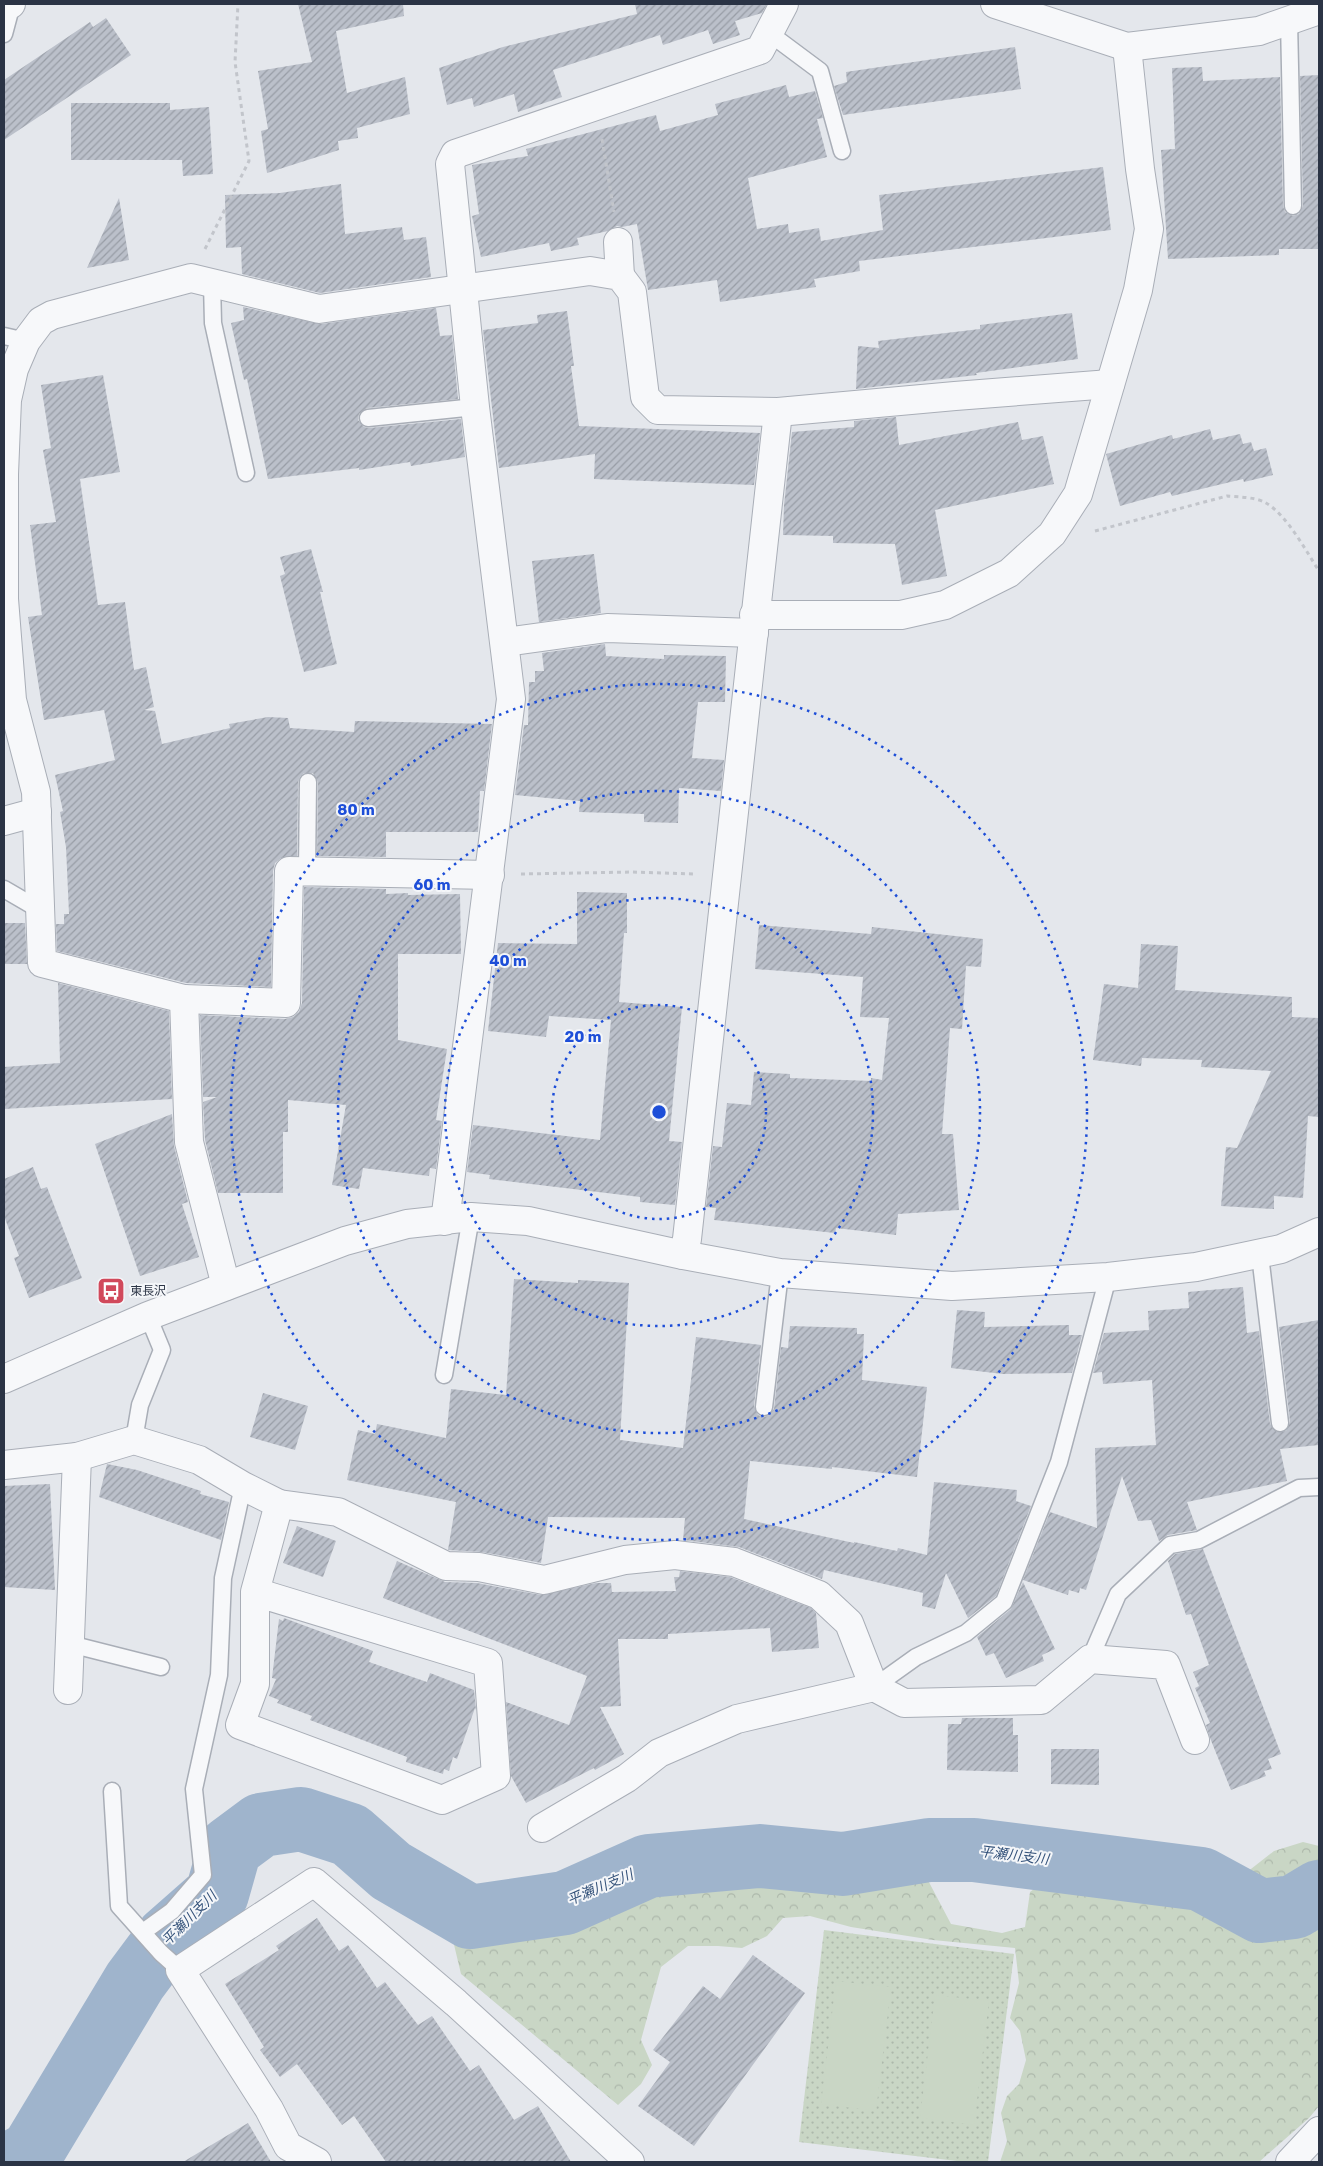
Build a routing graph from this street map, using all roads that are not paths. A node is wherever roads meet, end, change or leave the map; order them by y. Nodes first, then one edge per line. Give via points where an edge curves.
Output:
1 (12, 4) edge
2 (784, 4) edge
3 (995, 4) edge
4 (4, 6) edge
5 (1319, 10) edge
6 (1289, 21) junction
7 (769, 33) junction
8 (4, 34) edge
9 (1127, 47) junction
10 (842, 151) dead end
11 (1293, 206) dead end
12 (618, 242) dead end
13 (620, 276) junction
14 (201, 281) junction
15 (462, 290) junction
16 (15, 339) edge
17 (1110, 384) junction
18 (476, 407) junction
19 (778, 412) junction
20 (368, 418) dead end
21 (246, 474) dead end
22 (754, 624) junction
23 (505, 642) junction
24 (308, 782) dead end
25 (37, 812) junction
26 (4, 821) edge
27 (307, 872) junction
28 (490, 875) junction
29 (4, 889) edge
30 (40, 910) junction
31 (184, 999) junction
32 (458, 1219) junction
33 (1319, 1232) edge
34 (683, 1255) junction
35 (1260, 1255) junction
36 (780, 1273) junction
37 (1108, 1277) junction
38 (226, 1286) junction
39 (148, 1316) junction
40 (444, 1375) dead end
41 (4, 1379) edge
42 (764, 1408) dead end
43 (1280, 1423) dead end
44 (134, 1440) junction
45 (77, 1457) junction
46 (4, 1465) edge
47 (242, 1486) junction
48 (1319, 1486) edge
49 (279, 1504) junction
50 (255, 1592) junction
51 (70, 1644) junction
52 (1090, 1659) junction
53 (161, 1666) dead end
54 (874, 1687) junction
55 (68, 1690) dead end
56 (1195, 1740) dead end
57 (112, 1791) dead end
58 (542, 1828) dead end
59 (143, 1932) junction
60 (170, 1961) junction
61 (1319, 2131) edge
62 (317, 2162) edge
63 (630, 2162) edge
64 (1290, 2162) edge

1 - 4 street
1 - 8 lane
2 - 7 street
3 - 9 street
5 - 6 street
6 - 9 street via 1259,31
6 - 11 lane
7 - 10 lane via 820,71
7 - 15 street via 760,50 455,154 450,164
9 - 17 street via 1150,229 1138,290
12 - 13 street
13 - 15 street via 590,271
13 - 19 street via 632,292 645,397 658,410
14 - 15 street via 319,310
14 - 16 street via 52,315
14 - 21 lane
15 - 18 street
16 - 25 street via 14,370 7,400 4,599 12,700 36,792
17 - 19 street
17 - 22 street via 1078,494 1052,534 1009,573 945,605 901,616
18 - 20 lane
18 - 23 street
19 - 22 street
22 - 23 street via 607,628
22 - 34 street via 688,1239
23 - 28 street via 511,699
24 - 27 lane
25 - 26 street
25 - 30 street
27 - 28 street
27 - 31 street via 289,871 286,1003
28 - 32 street
29 - 30 lane
30 - 31 street via 42,963
31 - 38 street via 189,1142
32 - 34 street via 528,1221
32 - 38 street via 407,1224 345,1241
32 - 40 lane
33 - 35 street
34 - 36 street
35 - 37 street via 1196,1267
35 - 43 lane
36 - 37 street via 952,1286
36 - 42 lane
37 - 54 lane via 1059,1462 1004,1602 966,1633 916,1657
38 - 39 street
39 - 41 street
39 - 44 lane via 162,1350 140,1405
44 - 45 street
44 - 47 street via 199,1460
45 - 46 street
45 - 51 street
47 - 49 street
47 - 59 lane via 223,1578 219,1675 194,1789 203,1874 172,1911
48 - 52 lane via 1299,1488 1199,1540 1170,1545 1118,1594
49 - 50 street
49 - 54 street via 338,1512 446,1566 479,1567 544,1580 625,1560 675,1555 734,1562 818,1595 849,1623
50 - 50 street via 255,1684 240,1725 442,1800 496,1776 488,1663
51 - 53 lane
51 - 55 street
52 - 54 street via 1041,1700 904,1703
52 - 56 street via 1166,1665
54 - 58 street via 738,1719 659,1753 627,1778
57 - 59 lane via 119,1906
59 - 60 lane
60 - 62 street via 269,2109 288,2146
60 - 63 street via 314,1882 463,2010
61 - 64 street

